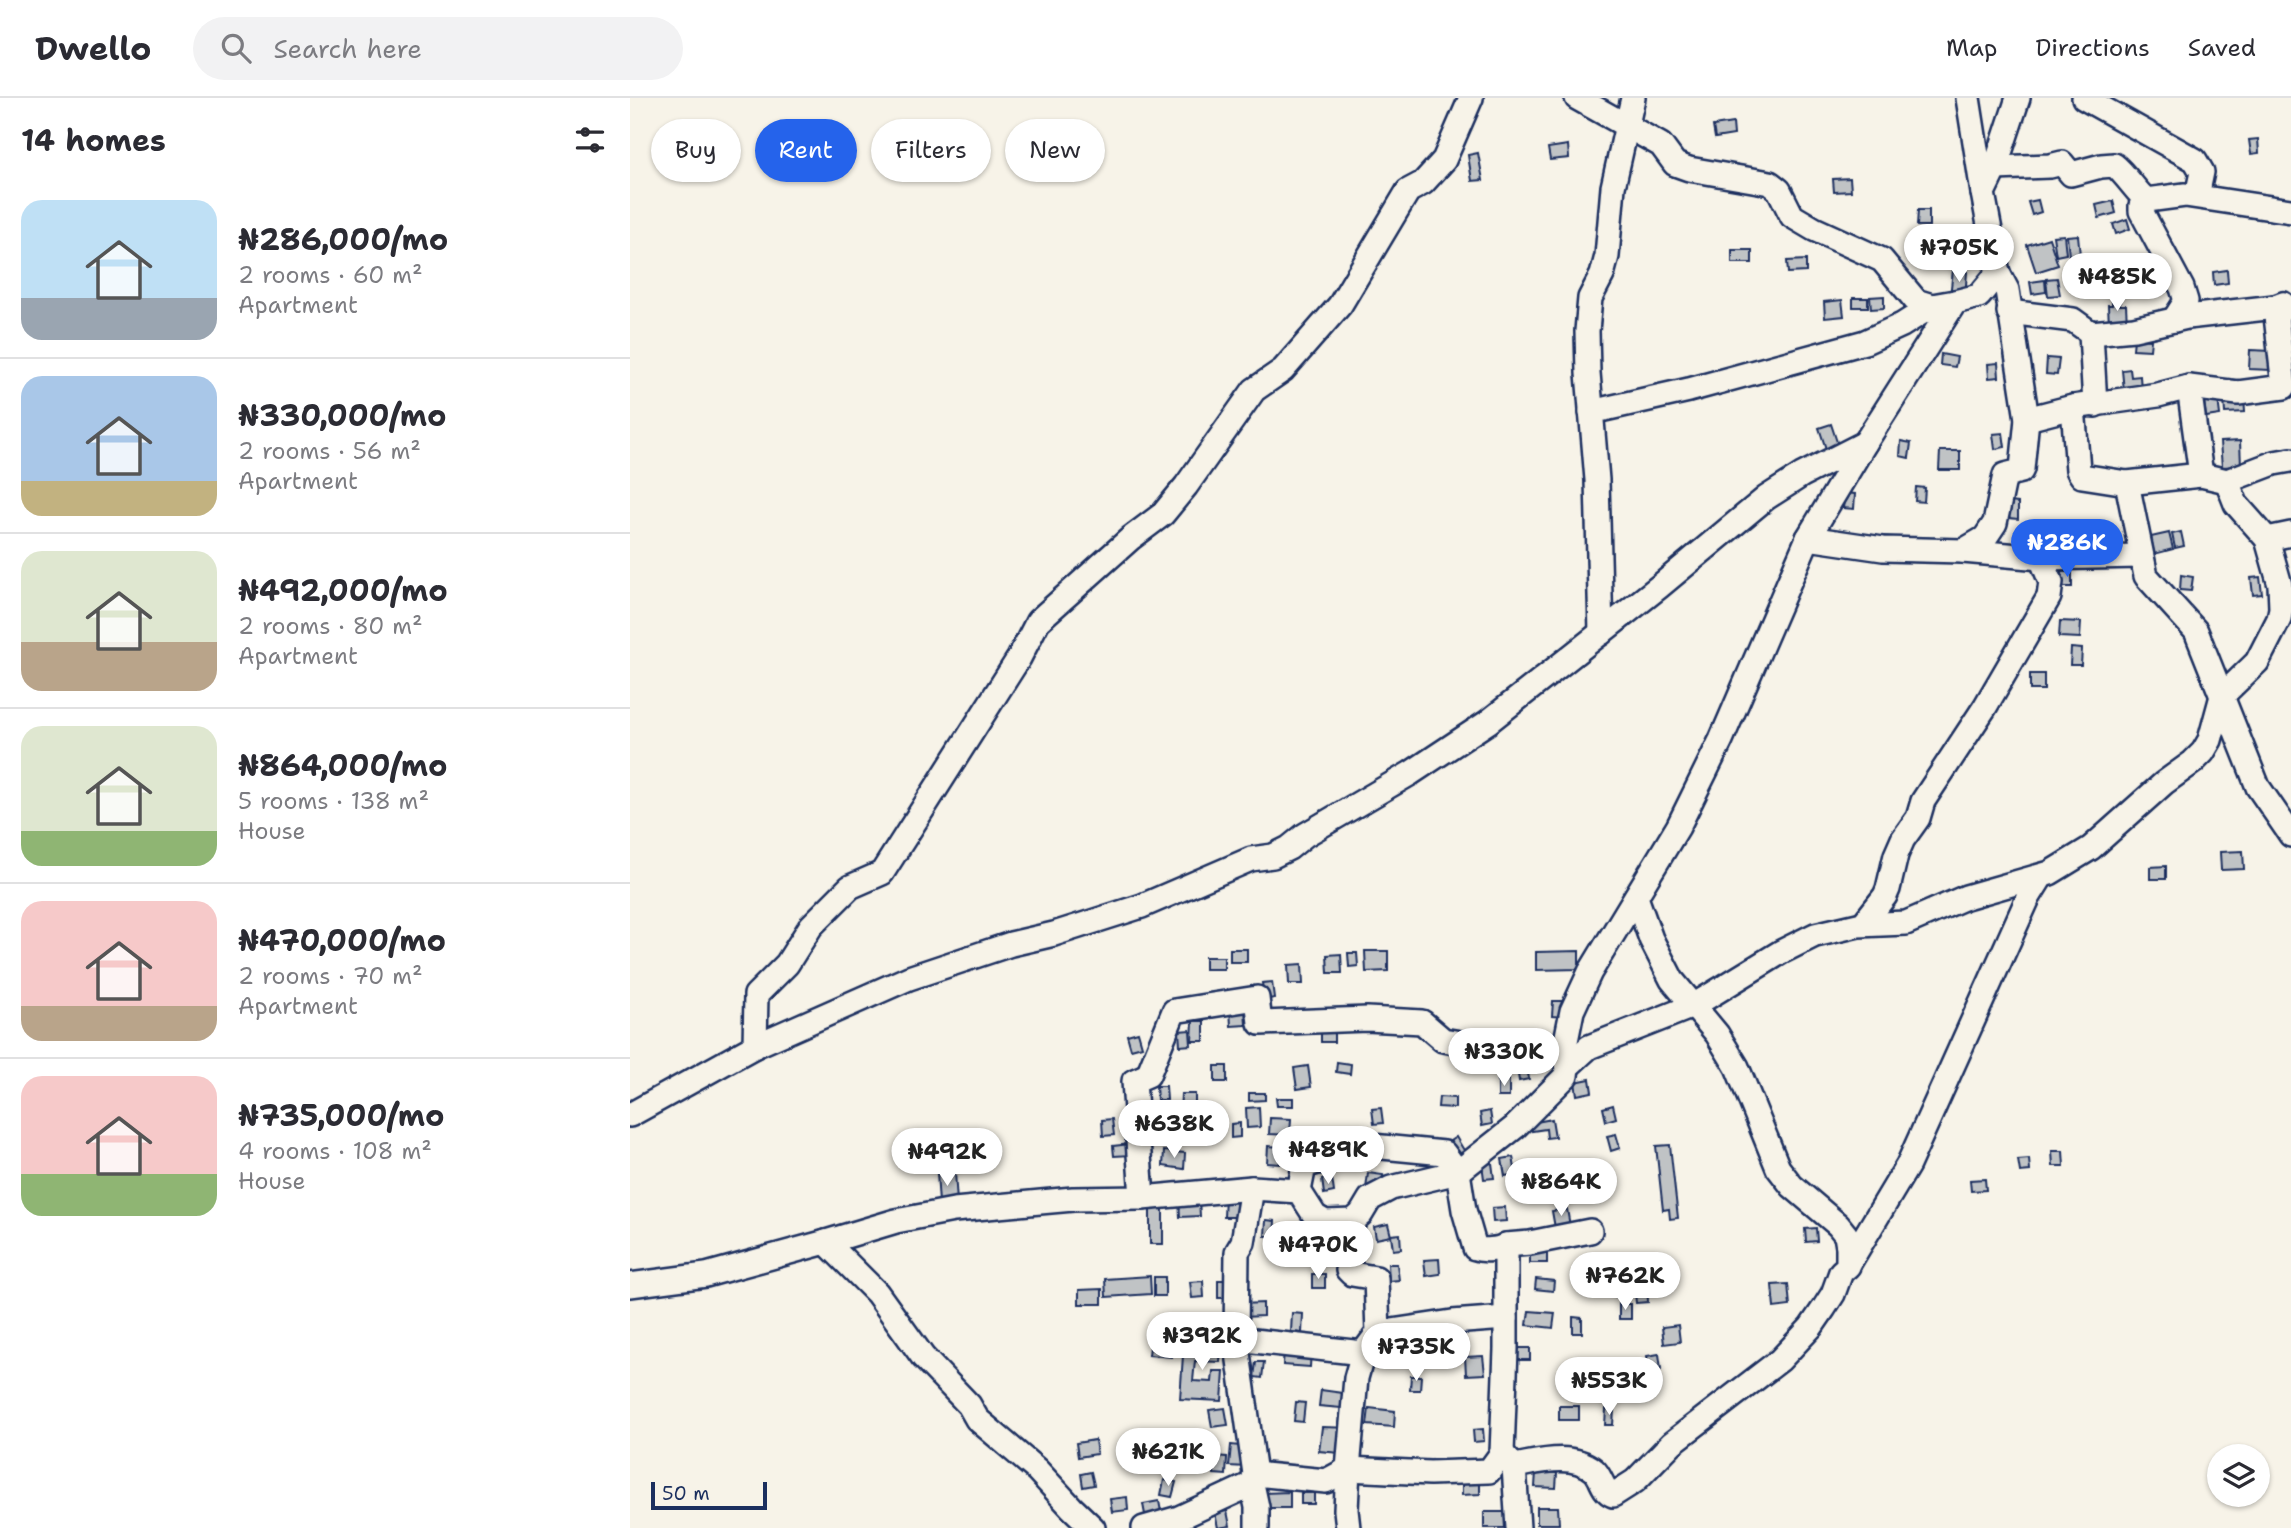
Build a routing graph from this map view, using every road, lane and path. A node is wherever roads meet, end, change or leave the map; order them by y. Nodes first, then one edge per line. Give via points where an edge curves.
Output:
1 (1471, 98) edge
2 (1577, 98) edge
3 (1633, 98) edge
4 (1968, 98) edge
5 (2018, 98) edge
6 (2084, 98) edge
7 (1628, 126) junction
8 (1995, 168) junction
9 (1983, 193) junction
10 (2197, 196) junction
11 (2147, 200) junction
12 (2291, 211) edge
13 (1998, 273) junction
14 (1943, 304) junction
15 (2285, 306) edge
16 (2009, 312) junction
17 (2174, 320) junction
18 (2091, 333) junction
19 (2189, 387) junction
20 (2084, 406) junction
21 (1591, 412) junction
22 (2027, 419) junction
23 (1865, 443) junction
24 (2291, 460) edge
25 (2201, 475) junction
26 (2227, 481) junction
27 (2127, 483) junction
28 (2291, 534) edge
29 (1808, 538) junction
30 (2267, 539) junction
31 (1963, 551) junction
32 (2141, 556) junction
33 (2041, 558) junction
34 (1601, 634) junction
35 (2222, 696) junction
36 (2291, 835) edge
37 (2041, 877) junction
38 (1636, 897) junction
39 (1863, 924) junction
40 (1693, 1006) junction
41 (755, 1046) junction
42 (1566, 1059) junction
43 (630, 1115) edge
44 (1458, 1172) junction
45 (1252, 1188) junction
46 (1299, 1191) junction
47 (1142, 1198) junction
48 (1353, 1221) junction
49 (1590, 1231) dead end
50 (826, 1242) junction
51 (1506, 1245) junction
52 (1848, 1266) junction
53 (630, 1285) edge
54 (1506, 1318) junction
55 (1378, 1333) junction
56 (1236, 1339) junction
57 (1363, 1353) junction
58 (1508, 1459) junction
59 (1348, 1469) junction
60 (1253, 1479) junction
61 (1197, 1519) edge
62 (1093, 1528) edge
63 (1144, 1528) edge
64 (1257, 1528) edge
65 (1348, 1528) edge
66 (1518, 1528) edge

1 - 41 street via 1444,160 1423,183 1408,191 1340,305 1283,370 1254,390 1163,514 1038,621 883,873 850,887 811,926 786,964 756,995
2 - 7 street
3 - 7 street
4 - 9 street
5 - 8 street
6 - 10 street via 2195,160 2202,172
7 - 14 street via 1661,145 1675,164 1776,186 1792,216 1882,260 1921,304
7 - 21 street via 1613,187 1607,256 1588,307
8 - 9 street
8 - 11 street via 2063,163 2071,174 2114,165
9 - 13 street
10 - 11 street
10 - 12 street
11 - 17 street via 2141,211 2186,301
13 - 14 street via 1979,296
13 - 16 street via 2007,290
14 - 21 street via 1866,342
14 - 23 street
15 - 17 street
15 - 19 street via 2284,387 2238,393
16 - 18 street via 2073,320
16 - 22 street
17 - 18 street
18 - 20 street
19 - 20 street
19 - 25 street
20 - 22 street
20 - 27 street via 2079,474
21 - 34 street
22 - 31 street via 2021,471 2005,475 1995,523 1985,538
23 - 29 street
23 - 34 street via 1766,498
24 - 26 street
25 - 26 street
25 - 27 street
26 - 30 street via 2236,503
27 - 32 street
28 - 30 street
29 - 31 street via 1883,549
29 - 38 street via 1721,740 1678,827
30 - 35 street via 2282,598 2279,619 2257,662
31 - 33 street
32 - 33 street
32 - 35 street via 2146,576 2196,632
33 - 39 street via 2051,582 2049,597 1923,802 1896,855 1885,896
34 - 41 street via 1488,722 1273,856 1251,859 1129,910 909,978
35 - 36 street via 2258,787
35 - 37 street via 2210,740 2193,762 2091,848
37 - 39 street via 1966,897 1906,922
37 - 52 street via 1909,1165
38 - 40 street via 1667,970
38 - 42 street via 1572,1011
39 - 40 street via 1801,941
40 - 42 street
40 - 52 street via 1737,1067 1778,1168 1846,1235
41 - 43 street
42 - 44 street via 1566,1076 1516,1127
42 - 47 street via 1515,1045 1484,1047 1443,1040 1422,1023 1411,1021 1260,1023 1257,998 1174,1011 1148,1076 1134,1081
44 - 46 street via 1444,1153 1372,1146 1304,1166
44 - 48 street via 1391,1188 1370,1199
44 - 51 street via 1475,1248
45 - 46 street
45 - 47 street
45 - 56 street via 1243,1242 1237,1252
46 - 48 street via 1315,1216 1325,1222
47 - 50 street via 954,1210
48 - 55 street via 1348,1270 1376,1278
49 - 51 street
50 - 53 street via 706,1275
50 - 62 street via 877,1293 923,1357 977,1419 1037,1470
51 - 54 street
52 - 58 street via 1840,1272 1833,1294 1811,1327 1780,1360 1613,1495 1594,1470 1570,1460
54 - 55 street
54 - 58 street
55 - 57 street
56 - 57 street
56 - 60 street
57 - 59 street via 1356,1378
58 - 59 street via 1489,1471
58 - 66 street
59 - 60 street via 1326,1481
59 - 65 street
60 - 61 street
60 - 64 street
61 - 63 street

